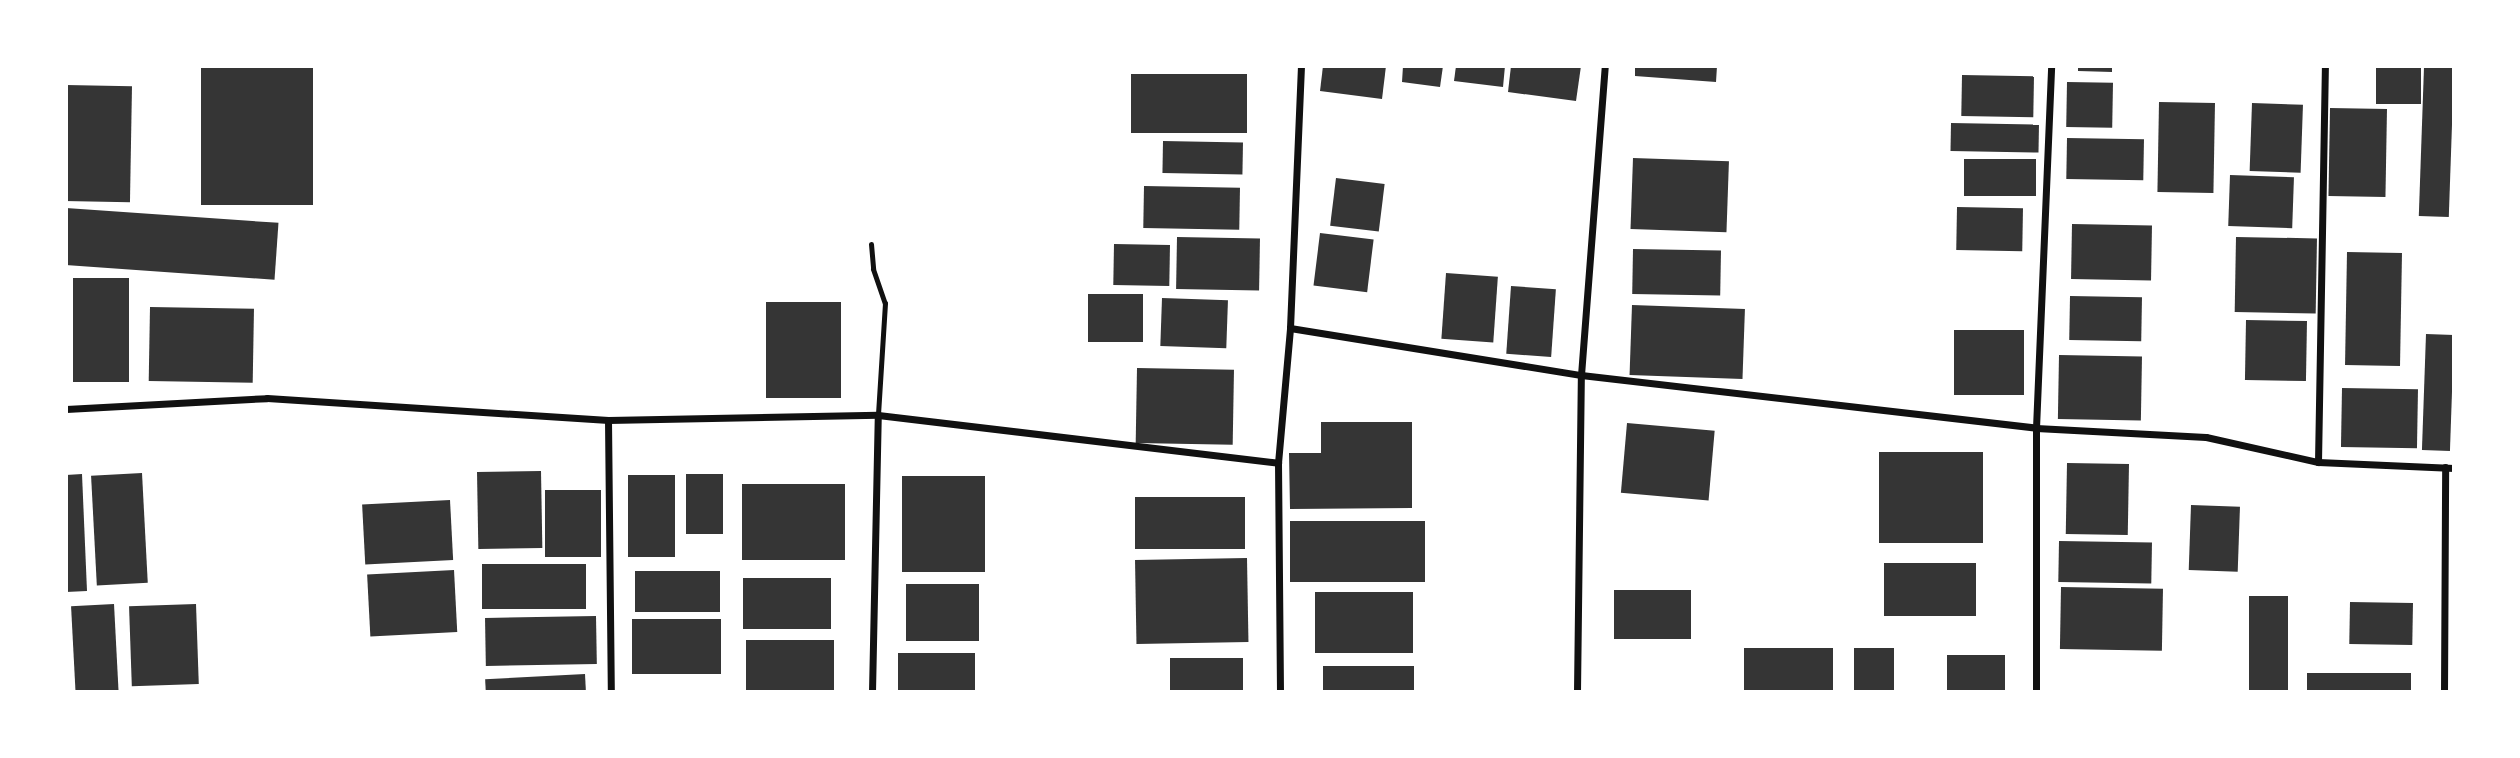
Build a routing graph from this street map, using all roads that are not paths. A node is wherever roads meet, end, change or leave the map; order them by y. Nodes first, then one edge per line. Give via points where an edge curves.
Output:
1 (1301, 66) edge
2 (1605, 66) edge
3 (2051, 66) edge
4 (2325, 66) edge
5 (872, 244) dead end
6 (1290, 328) junction
7 (1581, 375) junction
8 (66, 409) edge
9 (878, 415) junction
10 (608, 420) junction
11 (2036, 428) junction
12 (2318, 462) junction
13 (1278, 463) junction
14 (2449, 468) edge
15 (611, 691) edge
16 (872, 691) edge
17 (1280, 691) edge
18 (1577, 691) edge
19 (2036, 691) edge
20 (2444, 691) edge

1 - 6 street
2 - 7 street
3 - 11 street
4 - 12 street
5 - 9 lane via 873,269 885,303
6 - 7 street
6 - 13 street
7 - 11 street
7 - 18 street
8 - 10 street via 267,398
9 - 10 street
9 - 13 street
9 - 16 street
10 - 15 street
11 - 12 street via 2206,437
11 - 19 street
12 - 14 street
13 - 17 street
14 - 20 street

